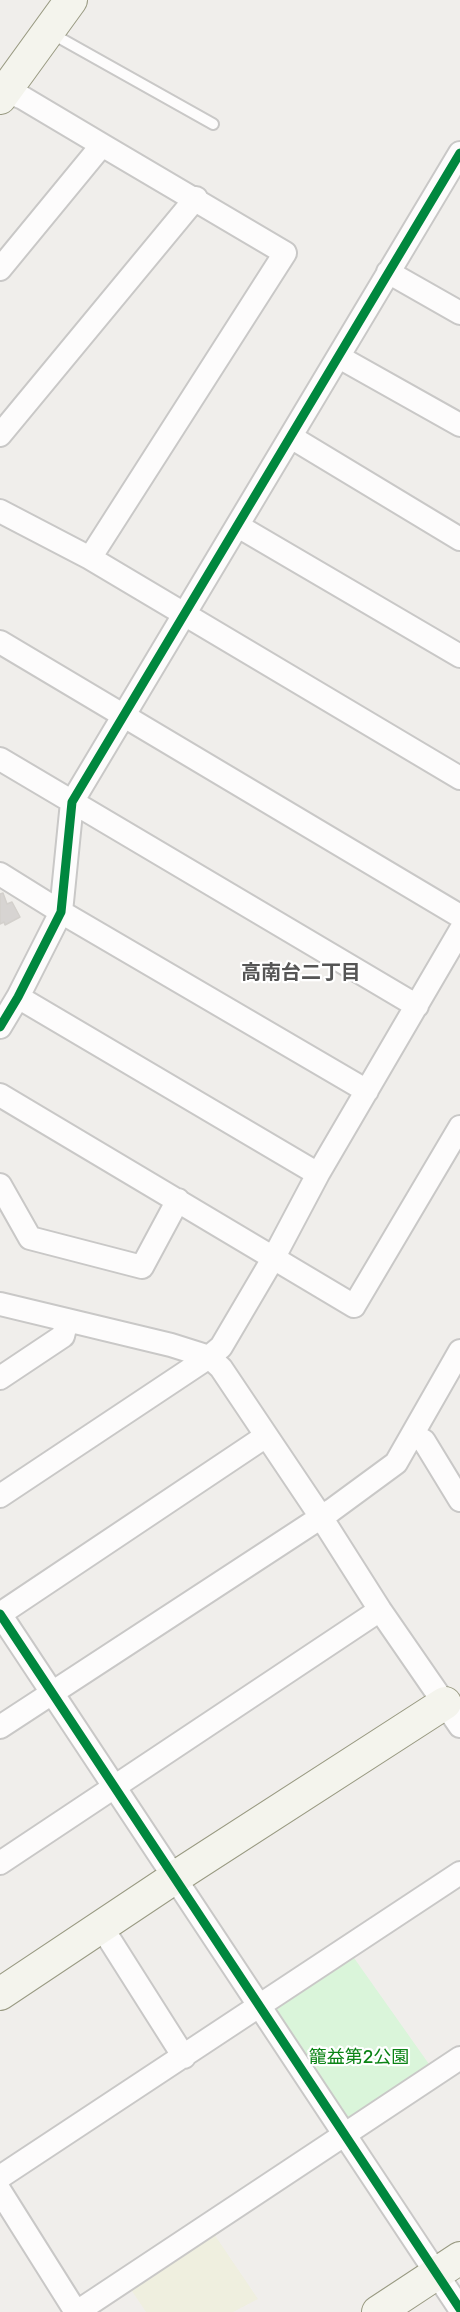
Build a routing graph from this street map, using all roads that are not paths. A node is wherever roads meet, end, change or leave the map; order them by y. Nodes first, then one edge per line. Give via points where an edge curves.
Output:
1 (71, 0) edge
2 (49, 32) junction
3 (2, 91) edge
4 (213, 124) dead end
5 (102, 145) junction
6 (460, 153) edge
7 (452, 185) edge
8 (196, 198) junction
9 (0, 269) edge
10 (388, 272) junction
11 (460, 313) edge
12 (339, 357) junction
13 (460, 424) edge
14 (0, 435) edge
15 (291, 437) junction
16 (0, 511) edge
17 (238, 526) junction
18 (460, 539) edge
19 (90, 558) junction
20 (184, 613) junction
21 (0, 642) edge
22 (460, 656) edge
23 (123, 715) junction
24 (0, 759) edge
25 (460, 778) edge
26 (72, 802) junction
27 (0, 874) edge
28 (61, 912) junction
29 (460, 916) edge
30 (460, 931) edge
31 (18, 997) junction
32 (417, 1006) junction
33 (0, 1027) edge
34 (367, 1091) junction
35 (0, 1095) edge
36 (460, 1127) edge
37 (318, 1174) junction
38 (0, 1185) edge
39 (178, 1200) junction
40 (274, 1257) junction
41 (0, 1304) edge
42 (67, 1320) junction
43 (460, 1351) edge
44 (209, 1357) junction
45 (0, 1378) edge
46 (413, 1434) junction
47 (266, 1436) junction
48 (0, 1496) edge
49 (460, 1500) edge
50 (321, 1516) junction
51 (380, 1610) junction
52 (0, 1614) edge
53 (53, 1693) junction
54 (452, 1715) edge
55 (0, 1727) edge
56 (114, 1786) junction
57 (0, 1863) edge
58 (460, 1874) edge
59 (174, 1878) junction
60 (101, 1926) junction
61 (0, 1994) edge
62 (260, 2006) junction
63 (184, 2056) junction
64 (460, 2058) edge
65 (344, 2134) junction
66 (0, 2176) edge
67 (0, 2191) edge
68 (448, 2266) edge
69 (460, 2309) edge
70 (77, 2312) edge
71 (378, 2312) edge

1 - 2 street
2 - 3 street
2 - 4 lane
3 - 5 street via 23,98
5 - 8 street
5 - 9 street
6 - 7 street
7 - 10 street
8 - 14 street
8 - 19 street via 285,253
10 - 11 street
10 - 12 street
12 - 13 street
12 - 15 street
15 - 17 street
15 - 18 street
16 - 19 street
17 - 20 street
17 - 22 street
19 - 20 street
20 - 23 street
20 - 25 street
21 - 23 street
23 - 26 street
23 - 29 street
24 - 26 street
26 - 28 street
26 - 32 street
27 - 28 street
28 - 31 street
28 - 34 street
30 - 32 street
31 - 33 street
31 - 37 street
32 - 34 street
34 - 37 street
35 - 39 street
36 - 40 street via 354,1306
37 - 40 street
38 - 39 street via 30,1238 142,1267
39 - 40 street
40 - 44 street via 221,1347
41 - 42 street
42 - 44 street
42 - 45 street via 63,1336
43 - 46 street
44 - 47 street via 221,1368
44 - 48 street
46 - 49 street via 424,1441
46 - 50 street via 396,1462
47 - 50 street
47 - 52 street
50 - 51 street
50 - 53 street
51 - 54 street
51 - 56 street
52 - 53 street
53 - 55 street
53 - 56 street
54 - 59 street
56 - 57 street
56 - 59 street
58 - 62 street
59 - 60 street
59 - 62 street
60 - 61 street
60 - 63 street
62 - 63 street
62 - 65 street
63 - 66 street
64 - 65 street
65 - 68 street
65 - 70 street
67 - 70 street
68 - 69 street
68 - 71 street

